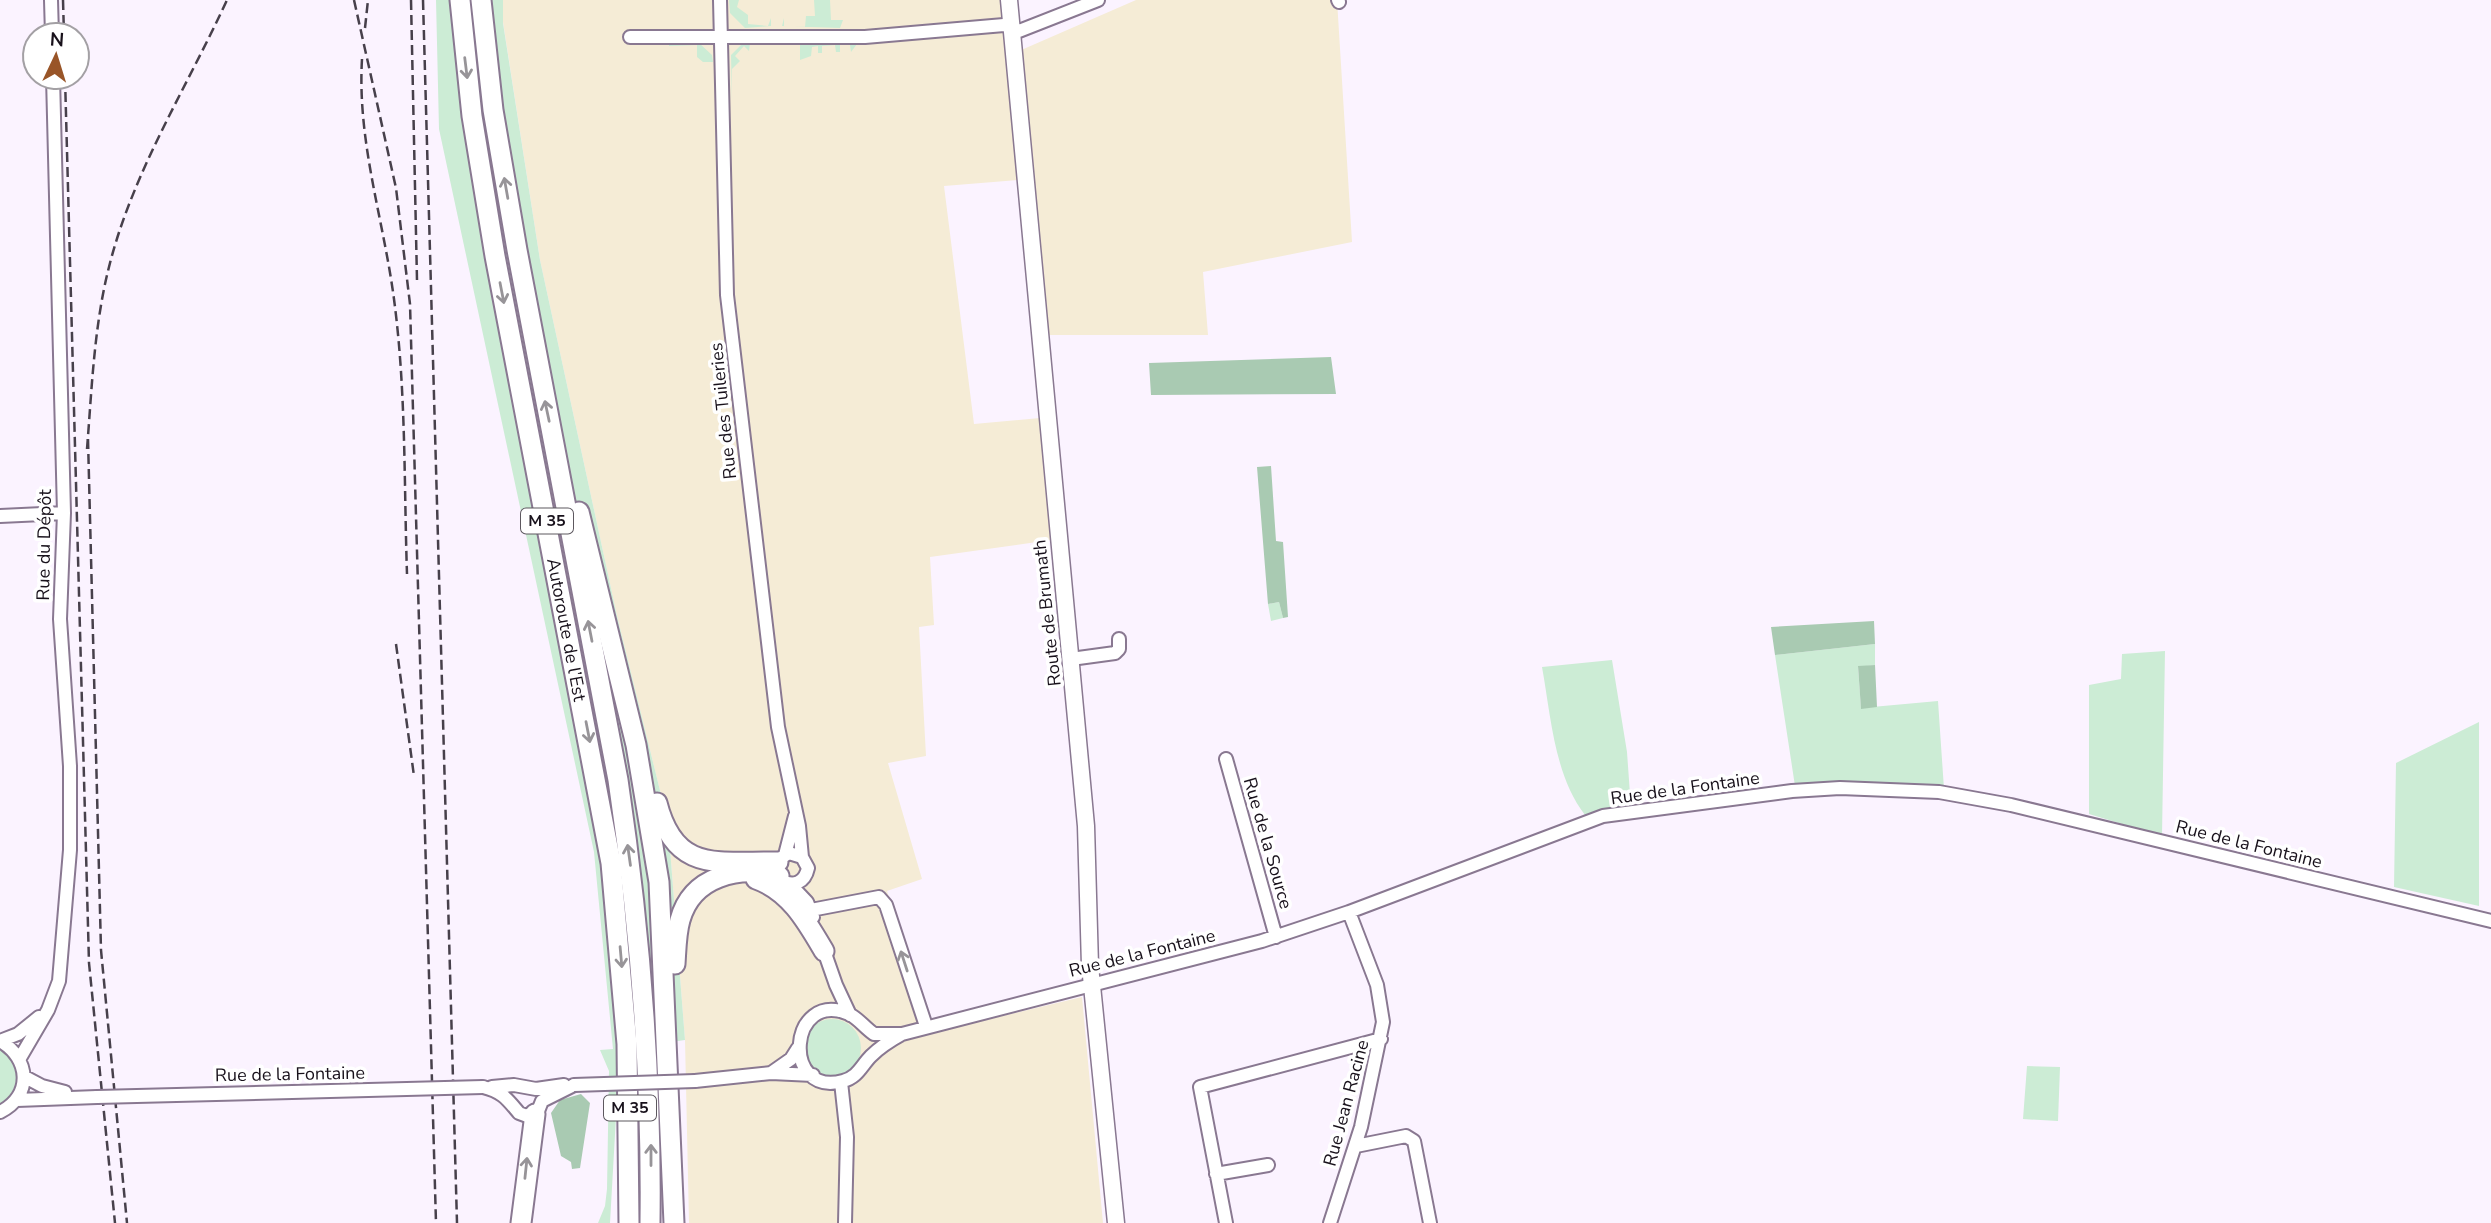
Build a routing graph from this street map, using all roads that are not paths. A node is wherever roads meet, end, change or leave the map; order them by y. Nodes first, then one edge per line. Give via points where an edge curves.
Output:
1 (51, 0) edge
2 (460, 0) edge
3 (481, 0) edge
4 (720, 0) edge
5 (1009, 0) edge
6 (1082, 0) edge
7 (1098, 0) edge
8 (1070, 10) junction
9 (52, 21) edge
10 (1012, 28) junction
11 (720, 34) junction
12 (630, 37) dead end
13 (53, 91) edge
14 (561, 478) junction
15 (64, 513) junction
16 (0, 516) edge
17 (1119, 639) dead end
18 (1071, 659) junction
19 (629, 717) junction
20 (1226, 759) dead end
21 (795, 816) junction
22 (802, 857) junction
23 (783, 869) junction
24 (727, 874) junction
25 (805, 877) junction
26 (809, 906) junction
27 (1349, 912) junction
28 (2491, 921) edge
29 (1276, 937) junction
30 (824, 951) junction
31 (1092, 984) junction
32 (836, 985) junction
33 (48, 1010) junction
34 (824, 1012) junction
35 (850, 1015) junction
36 (926, 1026) junction
37 (863, 1027) junction
38 (902, 1034) junction
39 (667, 1038) junction
40 (1381, 1039) junction
41 (0, 1041) edge
42 (799, 1048) junction
43 (20, 1058) junction
44 (868, 1058) junction
45 (771, 1073) junction
46 (813, 1075) junction
47 (25, 1077) junction
48 (841, 1082) junction
49 (574, 1085) junction
50 (483, 1087) junction
51 (529, 1088) junction
52 (97, 1097) junction
53 (17, 1100) junction
54 (513, 1101) junction
55 (539, 1107) junction
56 (1, 1115) edge
57 (1356, 1146) junction
58 (1268, 1165) dead end
59 (630, 1173) junction
60 (1216, 1174) junction
61 (521, 1223) edge
62 (616, 1223) edge
63 (629, 1223) edge
64 (650, 1223) edge
65 (674, 1223) edge
66 (845, 1223) edge
67 (1116, 1223) edge
68 (1226, 1223) edge
69 (1330, 1223) edge
70 (1430, 1223) edge

1 - 9 street
2 -> 59 highway, Autoroute de l’Est / M 35 via 472,116 495,256 611,863 627,1044
14 -> 3 highway, Autoroute de l’Est / M 35 via 493,110
4 - 11 street, Rue des Tuileries
5 - 10 main road, Route de Brumath
6 - 8 street
7 - 8 street
8 - 10 street via 1026,29
10 - 11 street via 865,37
10 - 18 main road, Route de Brumath
11 - 12 street
11 - 21 street, Rue des Tuileries via 727,295 758,582
13 - 15 street, Rue du Dépôt
14 - 19 highway via 576,498
64 -> 14 highway, Autoroute de l’Est / M 35 via 651,1101 639,934 618,780
15 - 16 street
15 - 33 street, Rue du Dépôt via 60,619 70,766 70,849 59,981
17 - 18 street via 1115,653
18 - 31 main road, Route de Brumath via 1088,850
19 - 23 highway via 641,739 662,821 676,846 706,860
19 - 39 highway via 659,882
20 - 29 street, Rue de la Source
21 - 22 street, Rue des Tuileries
21 - 23 street, Rue des Tuileries
22 - 23 street via 794,853
22 - 25 street, Rue des Tuileries via 807,864
23 - 24 highway
23 - 25 street via 799,883
23 - 26 street, Rue des Tuileries
24 - 30 highway via 752,877 782,893
24 - 39 highway via 697,890 683,912
25 - 26 street, Rue des Tuileries
26 - 30 street, Rue des Tuileries
36 -> 26 street via 886,905 879,897
27 - 28 street, Rue de la Fontaine via 1603,816 1792,791 1898,788 2011,805
27 - 29 street, Rue de la Fontaine
27 - 40 street, Rue Jean Racine via 1380,995
29 - 31 street, Rue de la Fontaine
30 - 32 street, Rue des Tuileries
31 - 36 street, Rue de la Fontaine
31 - 67 main road, Route de Brumath
32 - 34 street
32 - 35 street, Rue des Tuileries
33 - 41 street via 18,1034
33 - 43 street, Rue du Dépôt
34 - 35 street
34 - 42 street via 803,1028
35 - 37 street
36 - 38 street, Rue de la Fontaine
37 - 38 street, Rue de la Fontaine via 874,1034
37 - 44 street via 870,1044
38 - 44 street, Rue de la Fontaine
39 - 65 highway
40 - 57 street, Rue Jean Racine
40 - 60 street via 1200,1087
41 - 43 street
42 - 45 street
42 - 46 street via 801,1061
43 - 47 street
44 - 48 street, Rue de la Fontaine via 861,1070
45 - 46 street, Rue de la Fontaine
45 - 49 street, Rue de la Fontaine, bridge
46 - 48 street, Rue de la Fontaine
47 - 52 street, Rue de la Fontaine via 58,1091
47 - 53 street
48 - 66 street via 847,1137
49 - 51 street, Rue de la Fontaine
49 - 55 street, Rue de la Fontaine
50 - 51 street, Rue de la Fontaine
50 - 52 street, Rue de la Fontaine, bridge
50 - 54 street, Rue de la Fontaine via 501,1091
51 - 54 street via 516,1093
51 - 55 street
52 - 53 street, Rue de la Fontaine
53 - 56 street
54 - 55 street, Rue de la Fontaine via 519,1113
61 -> 55 highway
57 - 69 street, Rue Jean Racine
57 - 70 street via 1406,1136 1414,1141
58 - 60 street
59 - 62 highway via 617,1197
59 - 63 highway, Autoroute de l’Est / M 35
60 - 68 street

